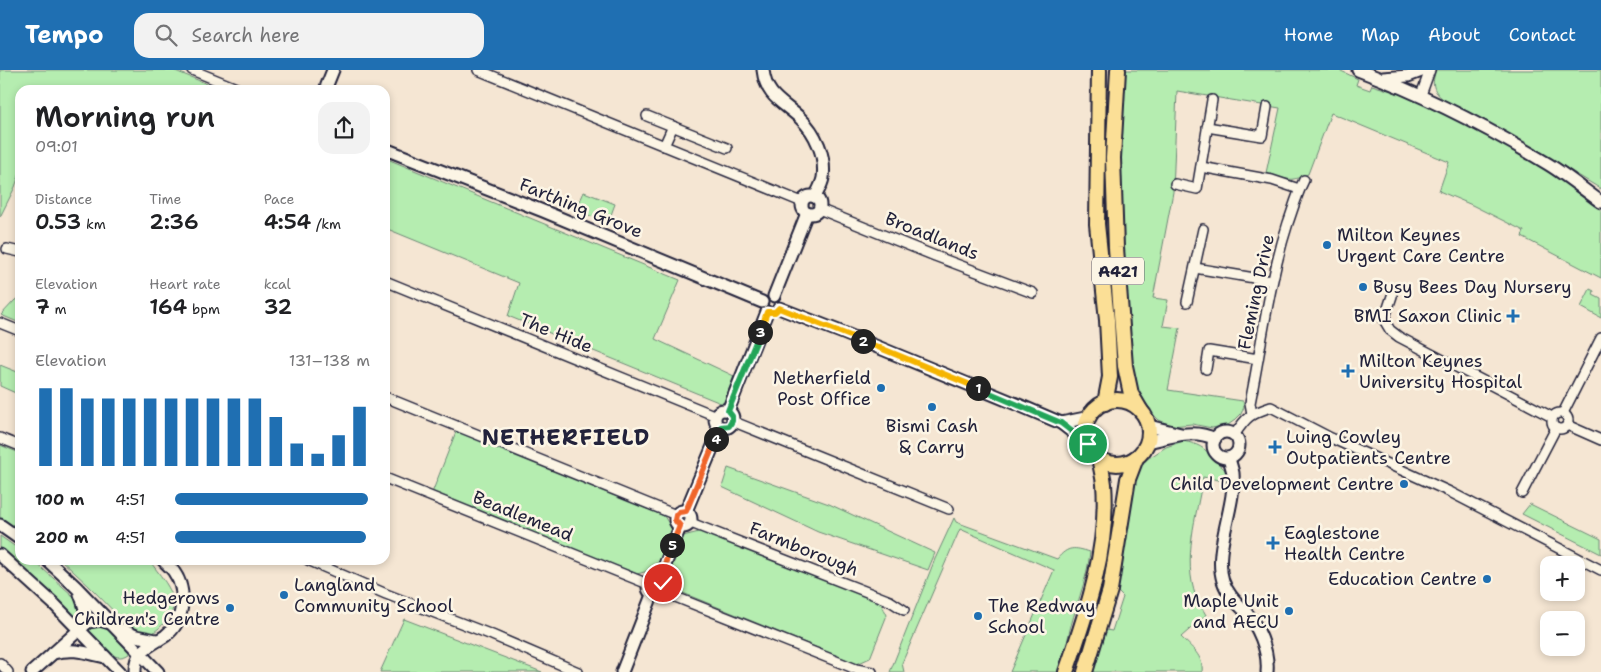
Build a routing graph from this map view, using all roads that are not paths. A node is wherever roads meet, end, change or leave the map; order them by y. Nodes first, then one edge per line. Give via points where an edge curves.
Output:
1 (192, 70) edge
2 (333, 70) edge
3 (478, 70) edge
4 (763, 70) edge
5 (1099, 70) edge
6 (1118, 70) edge
7 (1358, 70) edge
8 (1424, 70) edge
9 (1430, 70) edge
10 (1378, 78) junction
11 (229, 85) edge
12 (327, 85) edge
13 (1421, 95) junction
14 (1212, 100) dead end
15 (1267, 107) dead end
16 (647, 116) dead end
17 (672, 126) junction
18 (1207, 127) junction
19 (664, 146) junction
20 (727, 148) dead end
21 (390, 151) edge
22 (1201, 167) junction
23 (1304, 180) dead end
24 (1176, 184) dead end
25 (1299, 189) junction
26 (815, 197) junction
27 (802, 202) junction
28 (1601, 202) edge
29 (819, 209) junction
30 (807, 213) junction
31 (1203, 230) dead end
32 (7, 249) dead end
33 (15, 251) edge
34 (1195, 268) junction
35 (1272, 281) junction
36 (390, 283) edge
37 (1033, 292) dead end
38 (774, 296) junction
39 (1392, 296) dead end
40 (1187, 302) dead end
41 (765, 307) junction
42 (779, 308) junction
43 (0, 323) edge
44 (15, 329) edge
45 (1601, 338) edge
46 (1258, 359) junction
47 (1206, 369) dead end
48 (390, 398) edge
49 (1105, 403) junction
50 (1141, 411) junction
51 (1563, 413) junction
52 (1252, 414) junction
53 (716, 416) junction
54 (730, 416) junction
55 (1552, 417) junction
56 (1090, 418) junction
57 (1061, 423) junction
58 (1567, 425) junction
59 (1149, 426) junction
60 (721, 427) junction
61 (1556, 428) junction
62 (1183, 434) junction
63 (1235, 434) junction
64 (0, 438) edge
65 (1214, 438) junction
66 (1601, 440) edge
67 (1148, 442) junction
68 (15, 444) edge
69 (1088, 444) junction
70 (1099, 458) junction
71 (1136, 458) junction
72 (1229, 458) junction
73 (390, 480) edge
74 (1522, 493) dead end
75 (949, 509) dead end
76 (683, 519) junction
77 (0, 525) edge
78 (15, 536) edge
79 (0, 555) edge
80 (52, 565) edge
81 (167, 565) edge
82 (319, 565) edge
83 (1601, 570) edge
84 (653, 582) junction
85 (76, 587) junction
86 (658, 594) junction
87 (904, 610) dead end
88 (114, 625) junction
89 (79, 629) junction
90 (160, 638) junction
91 (53, 653) junction
92 (107, 659) junction
93 (139, 661) edge
94 (0, 663) edge
95 (8, 672) edge
96 (32, 672) edge
97 (120, 672) edge
98 (158, 672) edge
99 (578, 672) edge
100 (622, 672) edge
101 (872, 672) edge
102 (1066, 672) edge
103 (1085, 672) edge
104 (1267, 672) edge

1 - 11 street
2 - 12 street
3 - 19 street
4 - 26 street via 776,100 800,118 816,138 822,156 823,179
5 - 49 highway, A421 via 1097,224 1110,377
6 - 50 highway, A421 via 1113,158 1116,248 1125,366 1131,394
7 - 10 street
8 - 10 street via 1408,76
9 - 13 street
10 - 13 street
13 - 28 street via 1497,134 1549,165
14 - 18 street
15 - 18 street via 1262,136
16 - 17 street
17 - 19 street
17 - 20 street
18 - 22 street
19 - 27 street
21 - 41 street, Farthing Grove via 543,211
22 - 24 street via 1197,189
22 - 25 street via 1272,180
23 - 25 street, Fleming Drive
25 - 35 street, Fleming Drive
26 - 27 street via 808,196
26 - 29 street via 819,201
27 - 30 street
29 - 30 street
29 - 37 street, Broadlands
30 - 38 street
31 - 34 street
32 - 33 street
34 - 35 street
34 - 40 street
35 - 46 street, Fleming Drive
36 - 53 street, The Hide
38 - 41 street via 767,296
38 - 42 street via 780,302
39 - 55 street via 1384,320 1390,330
41 - 42 street via 775,312
41 - 54 street
42 - 57 street
43 - 44 street
45 - 51 street
46 - 47 street via 1209,351
46 - 52 street, Fleming Drive via 1250,403
48 - 76 street, Farmborough
49 - 50 highway via 1125,401
49 - 56 highway
50 - 59 highway
51 - 55 street
51 - 58 street via 1567,417
52 - 63 street
52 - 83 street via 1271,407 1450,492
53 - 54 street via 719,411
53 - 60 street
54 - 60 street via 729,426
54 - 75 street
55 - 61 street via 1552,425
56 - 57 street
56 - 69 highway via 1086,429
57 - 69 street
58 - 61 street
58 - 66 street
59 - 62 street
59 - 67 highway
60 - 76 street
61 - 74 street
62 - 65 street via 1195,433
62 - 67 street
63 - 65 street via 1221,432
63 - 72 street via 1240,448
64 - 68 street
65 - 72 street via 1214,451 1220,457
67 - 71 highway
69 - 70 highway
70 - 71 highway via 1117,464
70 - 102 highway via 1104,482 1104,532 1086,616
71 - 103 highway via 1128,479 1110,590
72 - 104 street via 1233,474 1221,564 1222,579 1231,598 1256,626 1265,652
73 - 84 street, Beadlemead
76 - 84 street
76 - 87 street, Farmborough via 890,601
77 - 78 street
79 - 89 street
80 - 85 street
81 - 90 street via 177,578 182,608 171,631
82 - 99 street
84 - 86 street via 664,585
85 - 88 street
85 - 89 street via 86,608 86,617
86 - 100 street
86 - 101 street via 856,669
88 - 89 street via 94,620
88 - 90 street via 136,636
88 - 93 street
89 - 91 street
89 - 92 street
90 - 93 street via 158,646
91 - 92 street via 78,650
91 - 96 street
92 - 93 street
92 - 97 street
93 - 98 street
94 - 95 street

